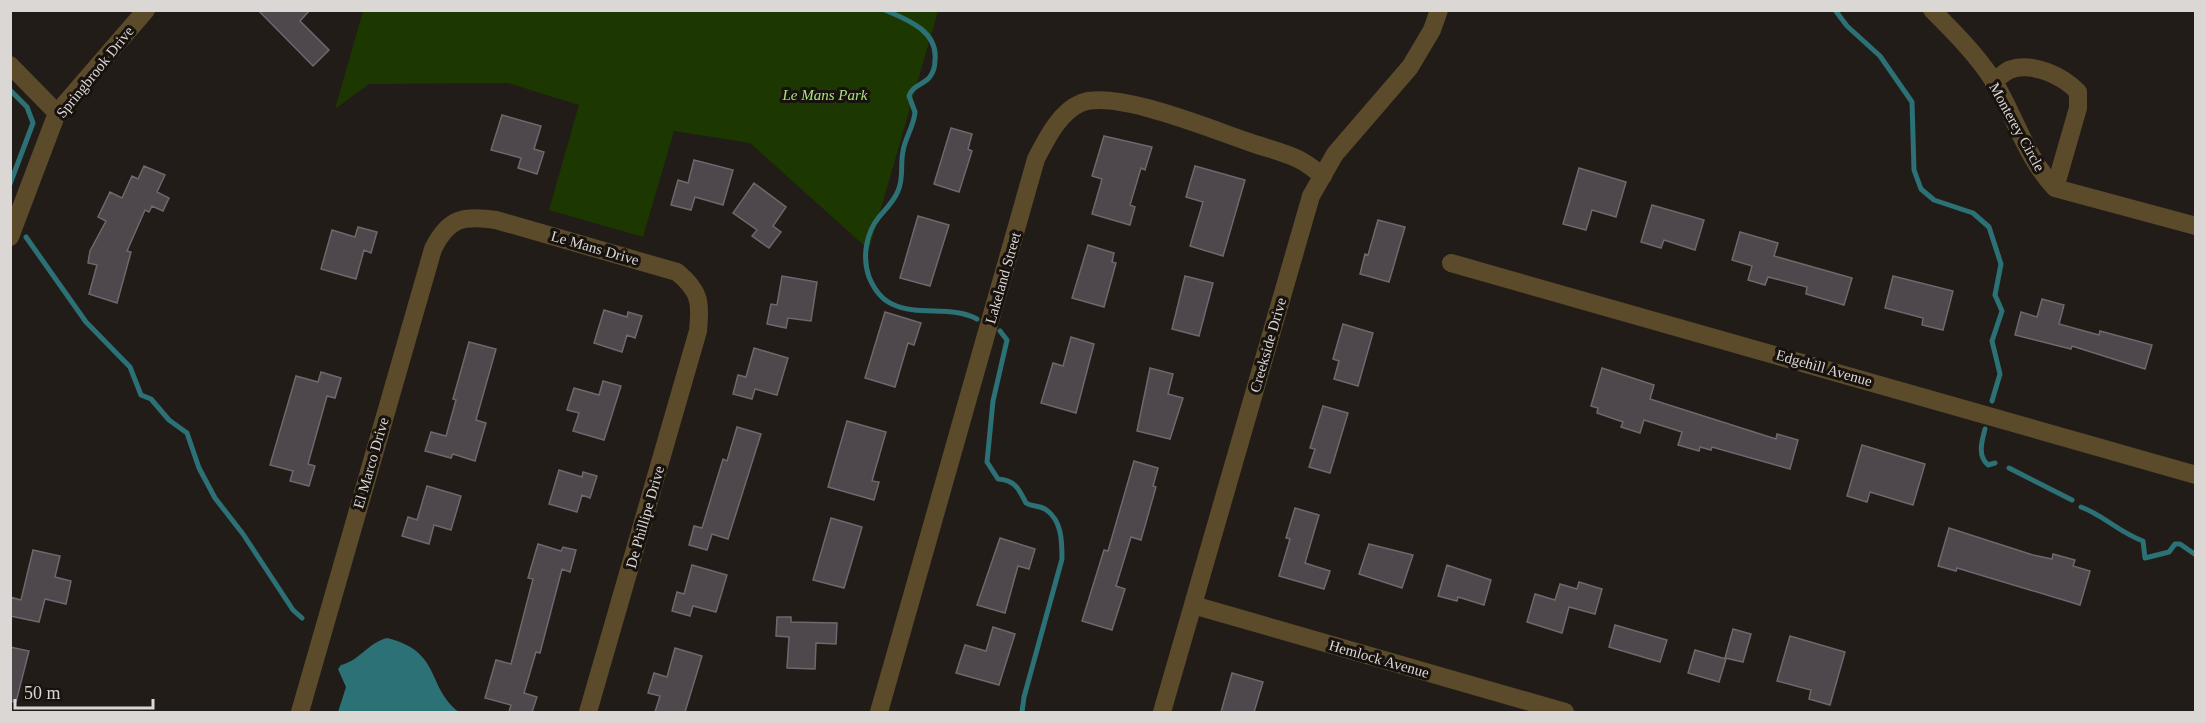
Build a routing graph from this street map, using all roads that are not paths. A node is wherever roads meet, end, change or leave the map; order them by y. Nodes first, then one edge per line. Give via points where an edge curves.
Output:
1 (146, 10) edge
2 (1439, 10) edge
3 (1932, 10) edge
4 (10, 65) edge
5 (1993, 81) junction
6 (57, 113) junction
7 (1323, 176) junction
8 (2055, 188) junction
9 (455, 221) joint
10 (2196, 226) edge
11 (10, 237) edge
12 (1451, 263) dead end
13 (699, 321) joint
14 (2196, 475) edge
15 (1193, 605) junction
16 (300, 712) edge
17 (588, 712) edge
18 (879, 712) edge
19 (1162, 712) edge
20 (1565, 712) edge

1 - 6 street, Springbrook Drive
2 - 7 street, Creekside Drive via 1410,67 1335,154
3 - 5 street, Monterey Circle
4 - 6 street
5 - 8 street, Monterey Circle via 2039,172
5 - 8 street via 2008,70 2026,67 2066,79 2078,92 2078,108
6 - 11 street, Springbrook Drive
7 - 15 street, Creekside Drive via 1311,196
7 - 18 street, Lakeland Street via 1300,160 1131,105 1081,103 1050,132 1036,159
8 - 10 street
9 - 13 street, Le Mans Drive via 475,217 496,220 677,272 692,284 698,298
9 - 16 street, El Marco Drive via 442,230 433,249
12 - 14 street, Edgehill Avenue
13 - 17 street, De Phillipe Drive
15 - 19 street, Creekside Drive
15 - 20 street, Hemlock Avenue

